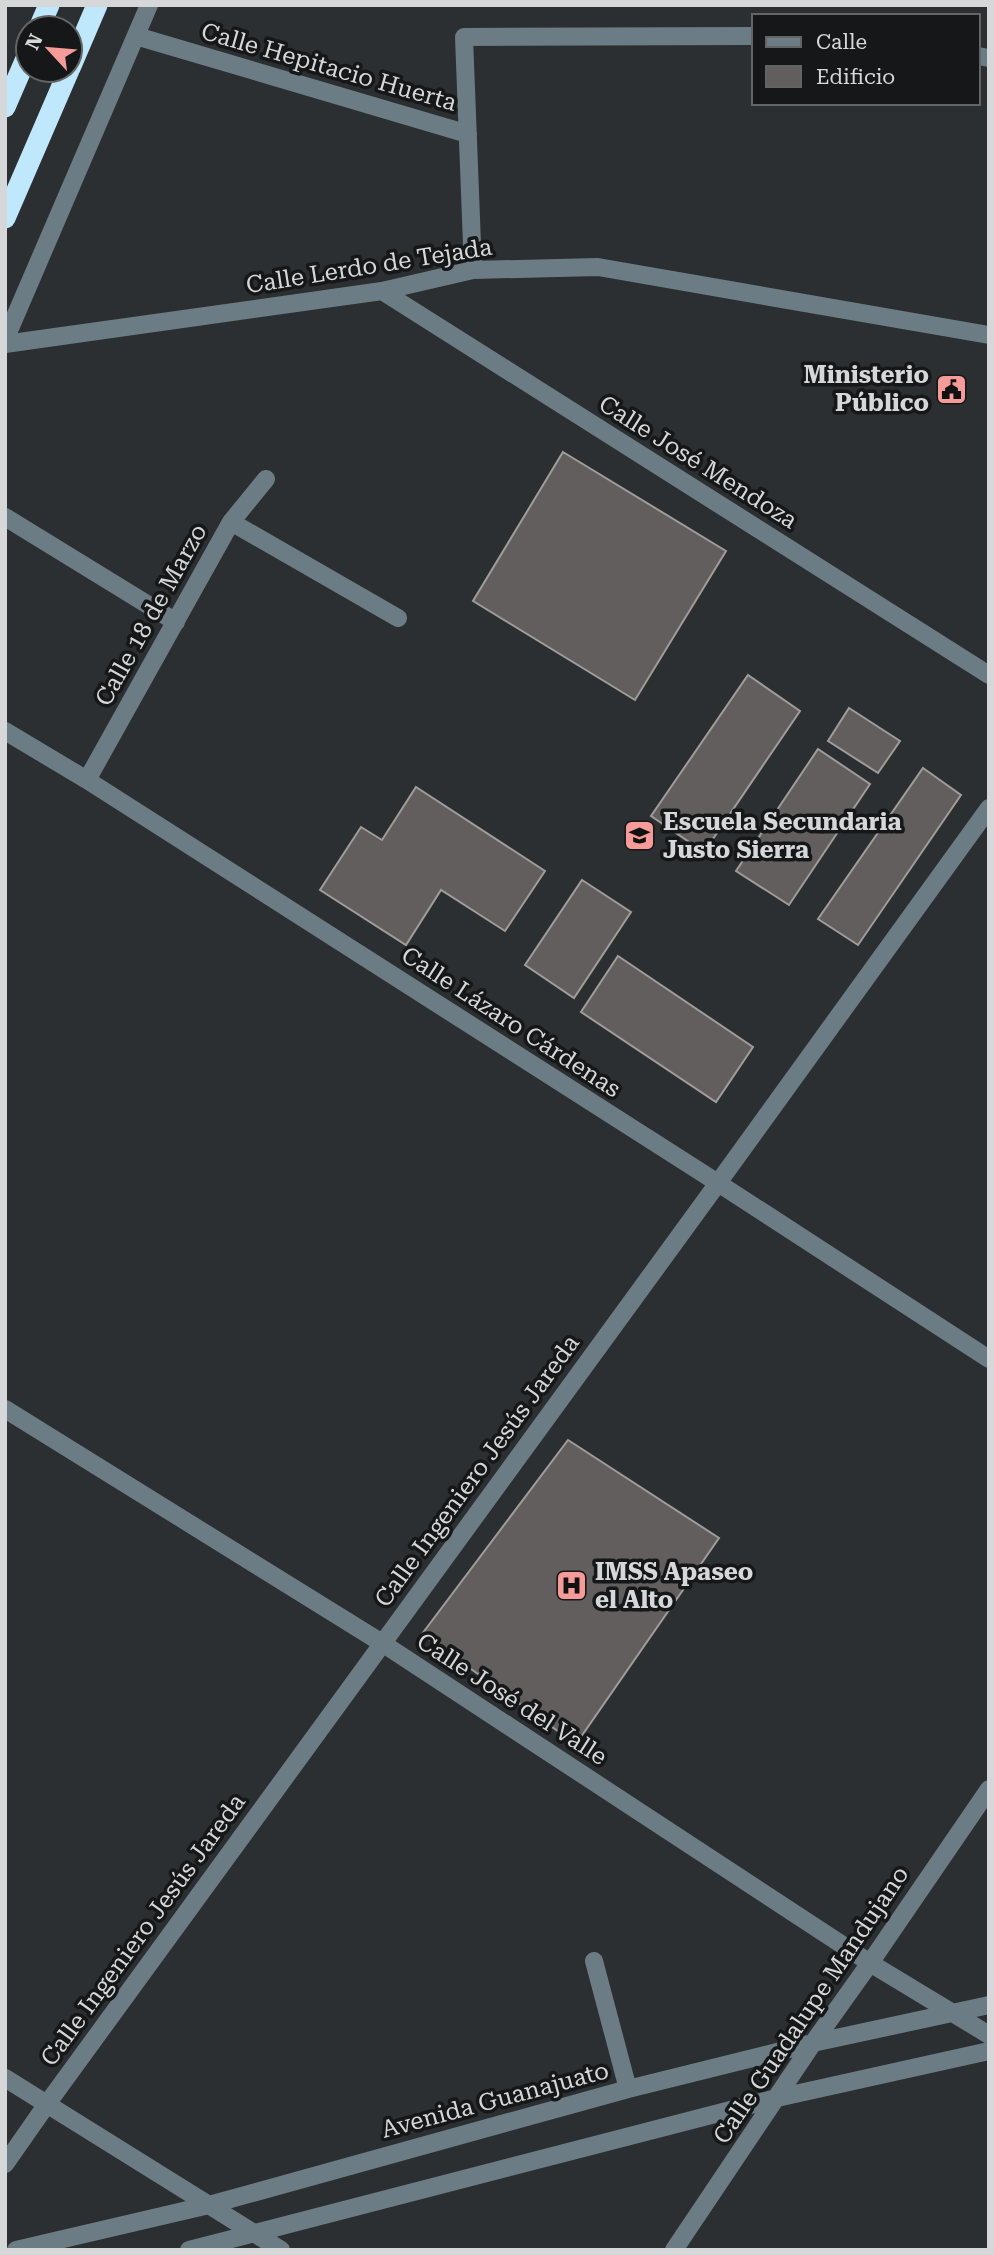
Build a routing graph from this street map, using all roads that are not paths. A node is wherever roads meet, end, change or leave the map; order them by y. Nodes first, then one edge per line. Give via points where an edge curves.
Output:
1 (97, 5) edge
2 (149, 5) edge
3 (84, 35) edge
4 (136, 36) junction
5 (752, 36) edge
6 (15, 84) edge
7 (63, 84) edge
8 (5, 107) edge
9 (468, 134) junction
10 (5, 218) edge
11 (473, 270) junction
12 (382, 291) junction
13 (989, 335) edge
14 (5, 342) edge
15 (266, 479) dead end
16 (5, 517) edge
17 (232, 522) junction
18 (398, 618) dead end
19 (176, 622) junction
20 (989, 675) edge
21 (5, 730) edge
22 (87, 780) junction
23 (989, 808) edge
24 (718, 1183) junction
25 (989, 1359) edge
26 (5, 1409) edge
27 (382, 1643) junction
28 (989, 1789) edge
29 (594, 1961) dead end
30 (870, 1964) junction
31 (989, 2005) edge
32 (955, 2014) junction
33 (989, 2035) edge
34 (813, 2043) junction
35 (989, 2051) edge
36 (5, 2078) edge
37 (628, 2089) junction
38 (778, 2098) junction
39 (47, 2104) junction
40 (5, 2164) edge
41 (209, 2204) junction
42 (256, 2233) junction
43 (16, 2250) edge
44 (190, 2250) edge
45 (281, 2250) edge
46 (674, 2250) edge

1 - 3 highway
2 - 4 street
4 - 9 street, Calle Hepitacio Huerta
4 - 14 street
5 - 9 street via 464,37
6 - 8 highway
7 - 10 highway
9 - 11 street
11 - 12 street, Calle Lerdo de Tejada
11 - 13 street, Calle Lerdo de Tejada via 598,267
12 - 14 street, Calle Lerdo de Tejada
12 - 20 street, Calle José Mendoza
15 - 17 street, Calle 18 de Marzo
16 - 19 street
17 - 18 street
17 - 19 street, Calle 18 de Marzo
19 - 22 street, Calle 18 de Marzo
21 - 22 street, Calle Lázaro Cárdenas
22 - 24 street, Calle Lázaro Cárdenas
23 - 24 street, Calle Ingeniero Jesús Jareda
24 - 25 street, Calle Lázaro Cárdenas
24 - 27 street, Calle Ingeniero Jesús Jareda
26 - 27 street, Calle José del Valle
27 - 30 street, Calle José del Valle
27 - 39 street, Calle Ingeniero Jesús Jareda
28 - 30 street, Calle Guadalupe Mandujano
29 - 37 street
30 - 32 street, Calle José del Valle
30 - 34 street, Calle Guadalupe Mandujano
31 - 32 street, Avenida Guanajuato
32 - 33 street, Calle José del Valle
32 - 34 street, Avenida Guanajuato
34 - 37 street, Avenida Guanajuato
34 - 38 street, Calle Guadalupe Mandujano
35 - 38 street
36 - 39 street
37 - 41 street, Avenida Guanajuato
38 - 42 street
38 - 46 street, Calle Guadalupe Mandujano
39 - 40 street, Calle Ingeniero Jesús Jareda
39 - 41 street
41 - 42 street
41 - 43 street, Avenida Guanajuato
42 - 44 street
42 - 45 street

